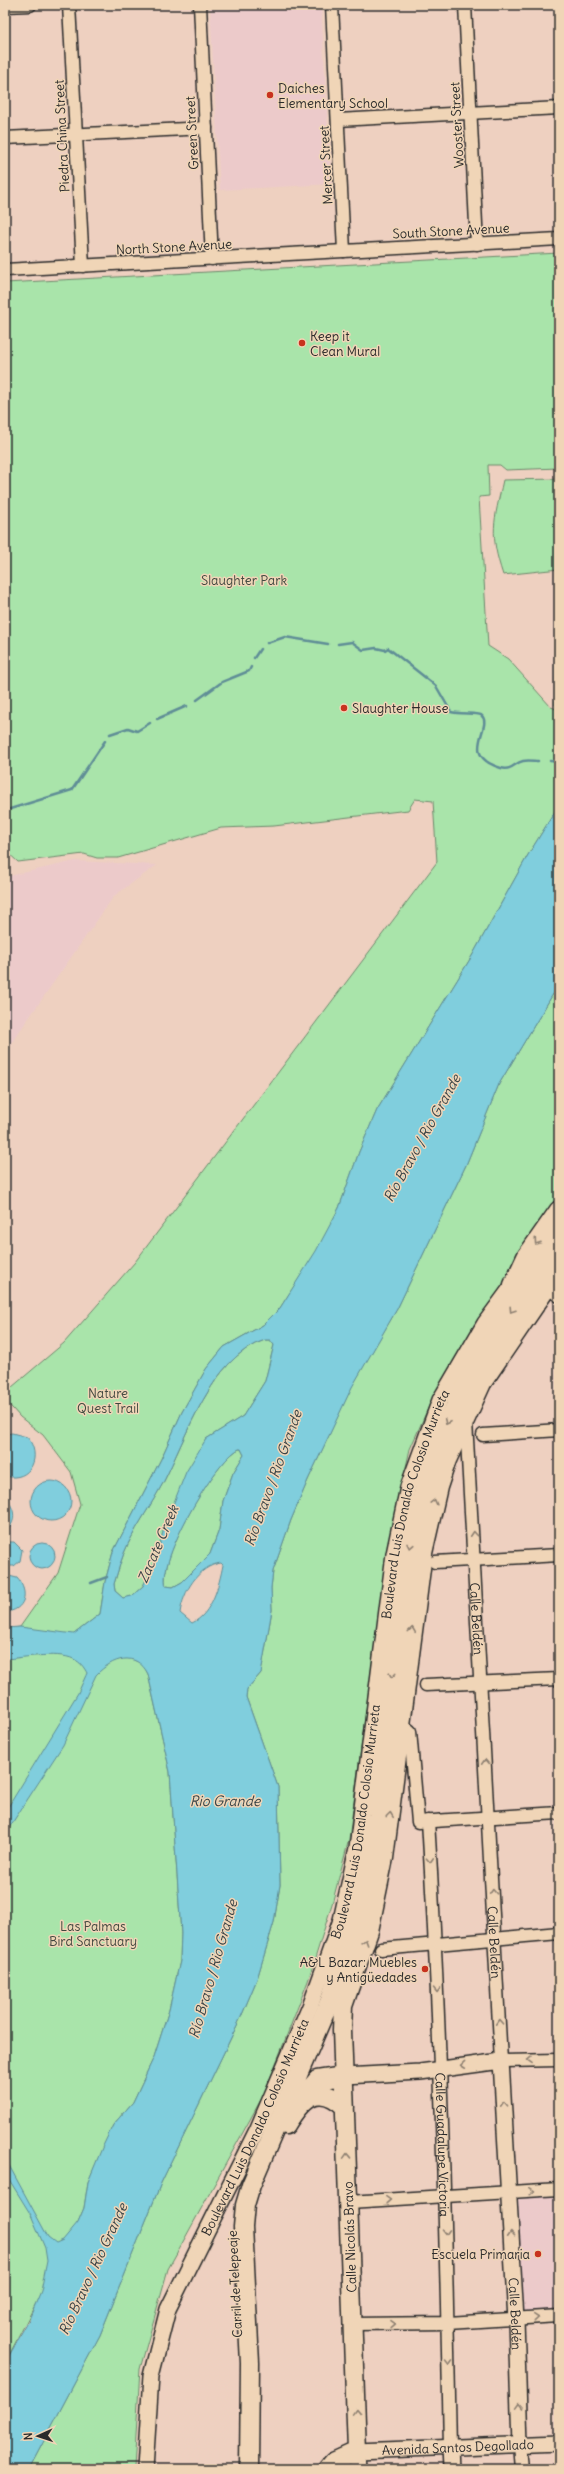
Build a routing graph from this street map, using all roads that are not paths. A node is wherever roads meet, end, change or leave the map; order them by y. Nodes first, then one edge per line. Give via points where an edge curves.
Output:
1 (30, 5) edge
2 (70, 5) edge
3 (200, 5) edge
4 (332, 5) edge
5 (465, 5) edge
6 (5, 6) edge
7 (559, 108) edge
8 (470, 113) junction
9 (338, 120) junction
10 (206, 128) junction
11 (76, 134) junction
12 (5, 138) edge
13 (559, 240) edge
14 (477, 244) junction
15 (344, 251) junction
16 (212, 259) junction
17 (83, 266) junction
18 (5, 270) edge
19 (559, 1210) edge
20 (559, 1239) edge
21 (559, 1270) edge
22 (513, 1285) junction
23 (547, 1287) edge
24 (466, 1416) junction
25 (559, 1430) edge
26 (483, 1435) dead end
27 (559, 1555) edge
28 (475, 1559) junction
29 (435, 1562) dead end
30 (559, 1679) edge
31 (481, 1682) junction
32 (426, 1685) dead end
33 (401, 1724) junction
34 (559, 1813) edge
35 (488, 1817) junction
36 (423, 1822) junction
37 (559, 1933) edge
38 (495, 1939) junction
39 (348, 1945) junction
40 (436, 1945) junction
41 (380, 1949) dead end
42 (343, 2006) joint
43 (343, 2052) junction
44 (559, 2060) edge
45 (501, 2061) junction
46 (439, 2067) junction
47 (344, 2076) junction
48 (294, 2092) junction
49 (345, 2107) junction
50 (559, 2189) edge
51 (508, 2192) junction
52 (445, 2197) junction
53 (349, 2202) junction
54 (559, 2316) edge
55 (516, 2320) junction
56 (448, 2323) junction
57 (353, 2324) junction
58 (559, 2443) edge
59 (520, 2444) junction
60 (450, 2448) junction
61 (357, 2451) junction
62 (145, 2469) edge
63 (239, 2469) edge
64 (249, 2469) edge
65 (327, 2469) edge
66 (358, 2469) edge
67 (451, 2469) edge
68 (522, 2469) edge

1 - 6 street
2 - 11 street, Piedra China Street
3 - 10 street, Green Street
4 - 9 street, Mercer Street
5 - 8 street, Wooster Street
7 - 8 street
8 - 9 street
8 - 14 street, Wooster Street
9 - 15 street, Mercer Street
10 - 11 street
10 - 16 street, Green Street
11 - 12 street
11 - 17 street, Piedra China Street
13 - 14 street, South Stone Avenue
14 - 15 street, South Stone Avenue
15 - 16 street, North Stone Avenue
16 - 17 street, North Stone Avenue
17 - 18 street, North Stone Avenue
19 -> 22 highway via 526,1257
20 - 23 highway, Boulevard Luis Donaldo Colosio Murrieta
21 - 23 highway, Boulevard Luis Donaldo Colosio Murrieta
22 - 23 main road, Boulevard Luis Donaldo Colosio Murrieta via 526,1276
22 - 62 main road, Boulevard Luis Donaldo Colosio Murrieta via 485,1323 440,1400 408,1487 394,1554 357,1848 341,1920 311,2004 258,2128 168,2309 151,2376
23 - 24 highway, Boulevard Luis Donaldo Colosio Murrieta via 485,1378
23 -> 39 highway, Boulevard Luis Donaldo Colosio Murrieta via 470,1377 430,1461 409,1551 371,1853 363,1894
28 -> 24 street, Calle Beldén
33 -> 24 highway, Boulevard Luis Donaldo Colosio Murrieta via 415,1607 429,1524 447,1460
25 - 26 street
27 - 28 street
28 - 29 street
28 - 31 street, Calle Beldén
30 - 31 street
31 - 32 street
35 -> 31 street, Calle Beldén
33 - 36 street, Calle Guadalupe Victoria via 410,1731
42 -> 33 highway, Boulevard Luis Donaldo Colosio Murrieta via 369,1931 376,1899 384,1858
34 - 35 street
35 - 36 street
38 -> 35 street, Calle Beldén
36 -> 40 street, Calle Guadalupe Victoria
37 - 38 street
38 - 40 street
45 -> 38 street, Calle Beldén
39 - 43 highway via 348,1963 330,2026 332,2042
39 - 48 highway, Boulevard Luis Donaldo Colosio Murrieta via 330,2000
40 - 41 street
40 -> 46 street, Calle Guadalupe Victoria
42 - 43 highway, Calle Nicolás Bravo
43 - 47 highway, Calle Nicolás Bravo
44 -> 45 street
45 -> 46 main road
51 -> 45 main road, Calle Beldén
46 - 47 main road via 420,2072
46 - 52 street, Calle Guadalupe Victoria
47 - 48 highway via 317,2080
47 - 49 highway, Calle Nicolás Bravo
48 - 49 highway via 327,2095
48 - 63 highway, Carril de Telepeaje via 283,2100 247,2174 238,2194 232,2225 238,2356
48 - 64 highway, Boulevard Luis Donaldo Colosio Murrieta via 254,2178 245,2205 243,2227 250,2363
53 -> 49 highway, Calle Nicolás Bravo
51 -> 50 street
51 - 52 street
55 -> 51 main road, Calle Beldén
53 -> 52 street
52 -> 56 street, Calle Guadalupe Victoria
53 - 57 highway, Calle Nicolás Bravo
55 -> 54 street
55 - 56 street
59 -> 55 main road, Calle Beldén
57 -> 56 street
56 -> 60 street, Calle Guadalupe Victoria
61 -> 57 highway, Calle Nicolás Bravo
58 - 59 main road, Avenida Santos Degollado
59 - 60 main road, Avenida Santos Degollado
59 - 68 street, Calle Beldén
60 - 61 main road, Avenida Santos Degollado
60 - 67 main road, Calle Guadalupe Victoria
61 - 65 highway via 333,2462
61 - 66 main road, Calle Nicolás Bravo

